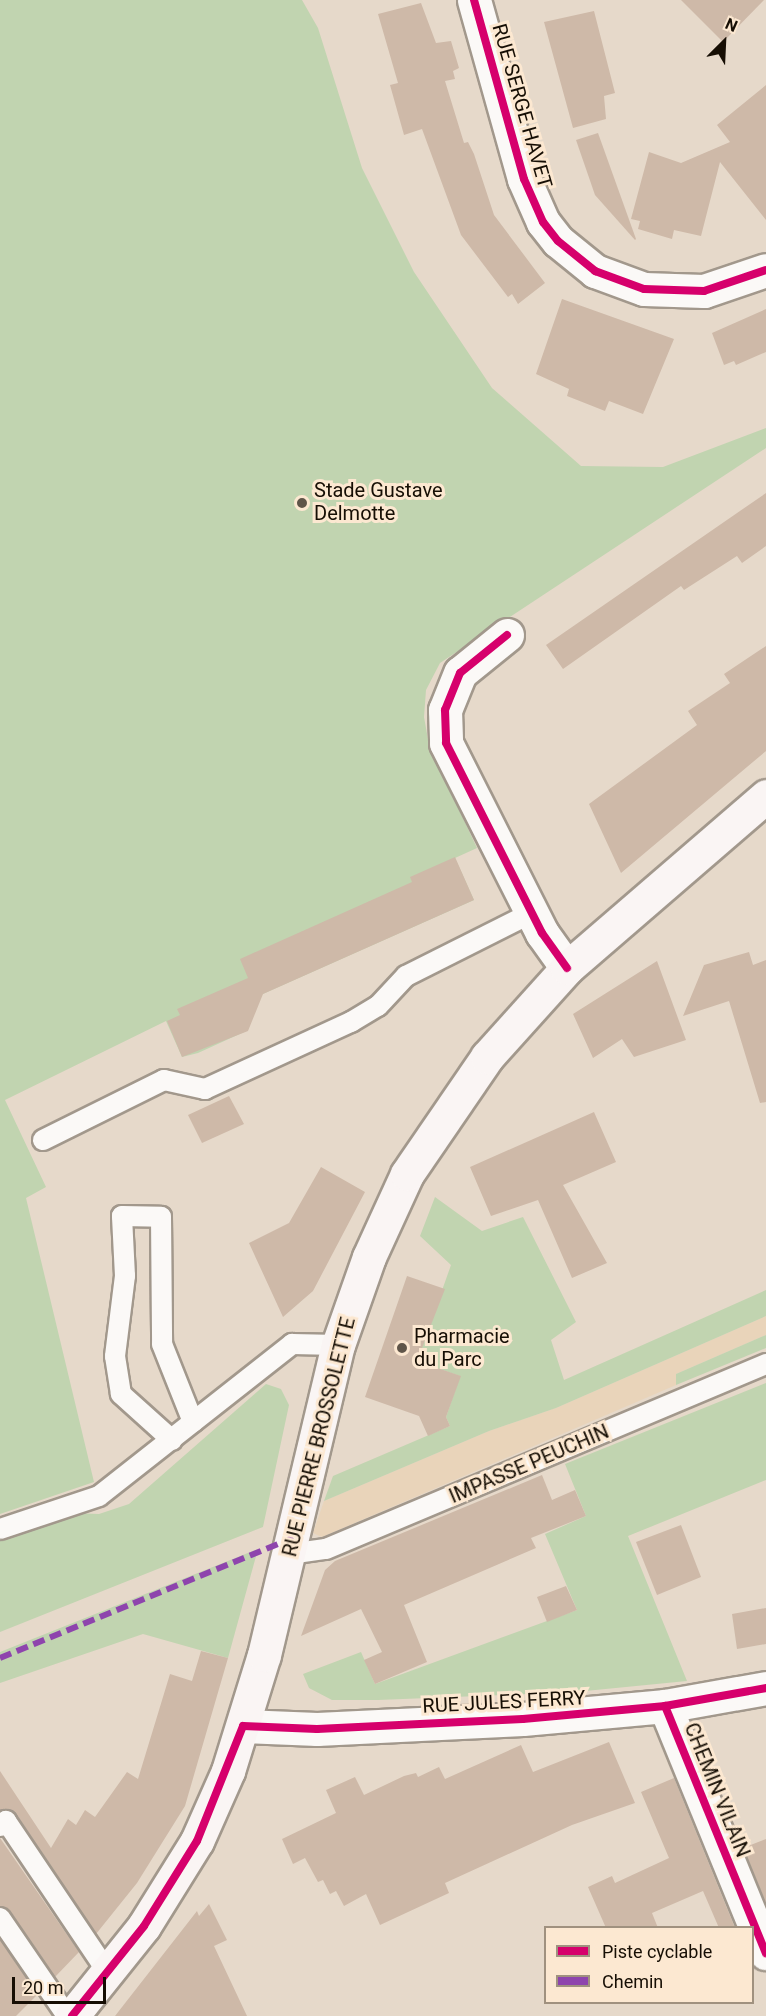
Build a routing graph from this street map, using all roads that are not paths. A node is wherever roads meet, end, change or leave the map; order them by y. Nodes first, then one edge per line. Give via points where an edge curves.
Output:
1 (474, 0) edge
2 (766, 270) edge
3 (507, 635) dead end
4 (766, 796) edge
5 (531, 913) junction
6 (567, 968) junction
7 (43, 1140) dead end
8 (338, 1345) junction
9 (766, 1365) edge
10 (193, 1422) junction
11 (172, 1440) junction
12 (0, 1529) edge
13 (289, 1554) junction
14 (766, 1688) edge
15 (665, 1706) junction
16 (243, 1726) junction
17 (0, 1826) edge
18 (0, 1918) edge
19 (766, 1953) edge
20 (108, 1972) junction
21 (67, 2016) edge
22 (72, 2016) edge

1 - 2 street, RUE SERGE HAVET via 524,179 543,222 558,241 595,271 644,289 704,291
3 - 5 street via 460,673 445,710 446,743
4 - 6 main road, RUE PIERRE BROSSOLETTE
5 - 6 street
5 - 7 lane via 406,976 378,1005 351,1022 205,1089 164,1080
6 - 8 main road, RUE PIERRE BROSSOLETTE via 487,1057 407,1174 369,1257
8 - 10 lane via 292,1344
8 - 13 main road, RUE PIERRE BROSSOLETTE
9 - 13 lane, IMPASSE PEUCHIN via 326,1549
10 - 11 lane
10 - 11 lane via 162,1344 160,1217 122,1216 125,1276 115,1356 121,1394
11 - 12 lane via 99,1496
13 - 16 main road, RUE PIERRE BROSSOLETTE
14 - 15 street, RUE JULES FERRY
15 - 16 street, RUE JULES FERRY via 511,1720 317,1730
15 - 19 street, CHEMIN VILAIN
16 - 20 main road, RUE PIERRE BROSSOLETTE via 197,1841 144,1926
17 - 20 lane via 6,1821
18 - 21 lane
20 - 22 main road, RUE PIERRE BROSSOLETTE

